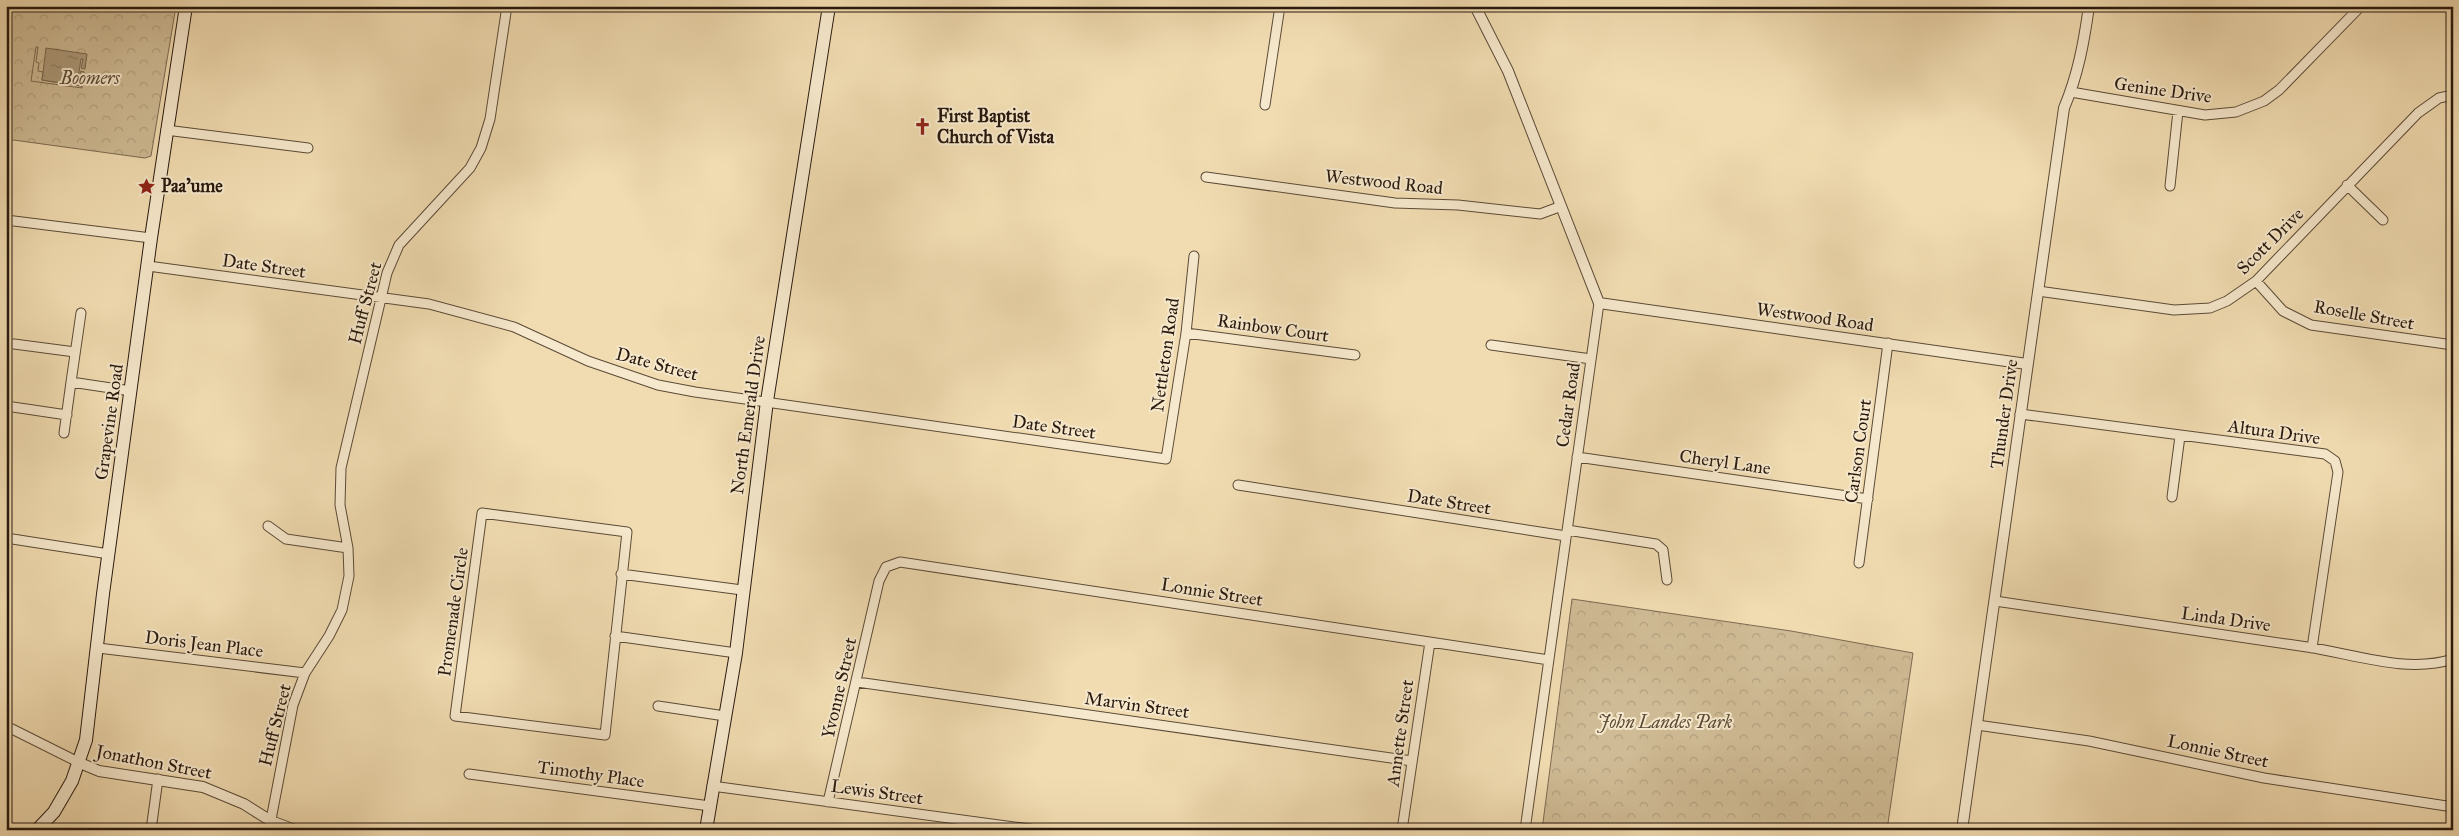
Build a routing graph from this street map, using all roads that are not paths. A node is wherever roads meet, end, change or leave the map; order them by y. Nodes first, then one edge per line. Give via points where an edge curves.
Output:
1 (186, 6) edge
2 (506, 6) edge
3 (829, 6) edge
4 (1280, 6) edge
5 (1475, 6) edge
6 (2089, 6) edge
7 (2360, 6) edge
8 (2070, 92) junction
9 (2453, 95) edge
10 (1265, 105) dead end
11 (2178, 111) junction
12 (166, 130) junction
13 (308, 148) dead end
14 (1206, 177) dead end
15 (2347, 185) junction
16 (2170, 186) dead end
17 (1559, 207) junction
18 (6, 220) edge
19 (2383, 220) dead end
20 (151, 238) junction
21 (1194, 256) dead end
22 (148, 266) junction
23 (2256, 281) junction
24 (2038, 291) junction
25 (381, 298) junction
26 (1599, 303) junction
27 (81, 313) dead end
28 (1186, 333) junction
29 (14, 344) dead end
30 (1888, 344) junction
31 (1491, 345) dead end
32 (2453, 345) edge
33 (76, 352) junction
34 (1355, 355) dead end
35 (1591, 359) junction
36 (2027, 364) junction
37 (71, 382) junction
38 (130, 391) junction
39 (766, 401) junction
40 (6, 406) edge
41 (67, 414) junction
42 (2020, 414) junction
43 (64, 433) dead end
44 (2180, 436) junction
45 (1577, 457) junction
46 (1166, 459) joint
47 (1238, 485) dead end
48 (2172, 497) dead end
49 (1868, 499) junction
50 (268, 526) dead end
51 (1567, 533) junction
52 (6, 538) edge
53 (348, 548) junction
54 (109, 554) junction
55 (1859, 563) dead end
56 (621, 574) junction
57 (1667, 580) dead end
58 (879, 582) joint
59 (742, 590) junction
60 (1995, 601) junction
61 (615, 636) junction
62 (1430, 642) junction
63 (98, 648) junction
64 (2312, 648) junction
65 (736, 652) junction
66 (2453, 659) edge
67 (1549, 660) junction
68 (305, 673) junction
69 (858, 682) junction
70 (658, 706) dead end
71 (724, 716) junction
72 (1977, 724) junction
73 (6, 726) edge
74 (1412, 761) junction
75 (80, 763) junction
76 (469, 774) dead end
77 (158, 780) junction
78 (712, 786) junction
79 (828, 802) junction
80 (710, 806) junction
81 (2453, 807) edge
82 (270, 826) edge
83 (37, 830) edge
84 (151, 830) edge
85 (295, 830) edge
86 (706, 830) edge
87 (1037, 830) edge
88 (1402, 830) edge
89 (1525, 830) edge
90 (1962, 830) edge

1 - 12 main road, Grapevine Road
2 - 25 street, Huff Street via 490,119 481,148 470,168 400,245 387,273
3 - 39 main road, North Emerald Drive
4 - 10 street
5 - 17 street via 1508,71
6 - 8 street, Thunder Drive via 2084,48
7 - 11 street, Genine Drive via 2264,101 2236,112 2206,115
8 - 11 street, Genine Drive
8 - 24 street, Thunder Drive via 2064,108
9 - 15 street, Scott Drive via 2439,98 2418,113
11 - 16 street
12 - 13 street
12 - 20 main road, Grapevine Road
14 - 17 street, Westwood Road via 1395,202 1540,214
15 - 19 street
15 - 23 street, Scott Drive
17 - 26 street
18 - 20 street
20 - 22 main road, Grapevine Road
21 - 28 street, Nettleton Road
22 - 25 street, Date Street
22 - 38 main road, Grapevine Road
23 - 24 street, Scott Drive via 2227,301 2210,308 2174,310
23 - 32 street, Roselle Street via 2283,311 2311,325
24 - 36 street, Thunder Drive
25 - 39 street, Date Street via 477,315 514,327 588,361 658,385
25 - 53 street, Huff Street via 341,468 340,505
26 - 30 street, Westwood Road
26 - 35 street, Cedar Road
27 - 33 street
28 - 34 street, Rainbow Court
28 - 46 street, Nettleton Road
29 - 33 street
30 - 36 street, Westwood Road
30 - 49 street, Carlson Court
31 - 35 street
33 - 37 street
35 - 45 street, Cedar Road
36 - 42 street, Thunder Drive
37 - 38 street
37 - 41 street
38 - 54 main road, Grapevine Road
39 - 46 street, Date Street
39 - 59 main road, North Emerald Drive
40 - 41 street
41 - 43 street
42 - 44 street, Altura Drive
42 - 60 street, Thunder Drive
44 - 48 street
44 - 64 street, Altura Drive via 2325,454 2335,461 2338,472
45 - 49 street, Cheryl Lane
45 - 51 street, Cedar Road
47 - 51 street, Date Street
49 - 55 street, Carlson Court
50 - 53 street via 286,539
51 - 57 street, Date Street via 1656,544 1663,550
51 - 67 street, Cedar Road
52 - 54 street
53 - 68 street, Huff Street via 349,576 342,610
54 - 63 main road, Grapevine Road
56 - 59 street
56 - 61 street, Promenade Circle
56 - 61 street, Promenade Circle via 627,532 482,513 455,716 605,735
58 - 62 street, Lonnie Street via 886,567 900,562
58 - 69 street, Yvonne Street
59 - 65 main road, North Emerald Drive
60 - 64 street, Linda Drive
60 - 72 street, Thunder Drive
61 - 65 street
62 - 67 street, Lonnie Street
62 - 74 street, Annette Street
63 - 68 street, Doris Jean Place
63 - 75 main road, Grapevine Road
64 - 66 street, Linda Drive via 2412,665 2435,665
65 - 71 main road, North Emerald Drive
67 - 89 street, Cedar Road
68 - 82 street, Huff Street via 293,705
69 - 74 street, Marvin Street
69 - 79 street, Yvonne Street
70 - 71 street
71 - 78 main road, North Emerald Drive
72 - 81 street, Lonnie Street via 2089,741 2264,778
72 - 90 street, Thunder Drive
73 - 75 street, Jonathon Street
74 - 88 street, Annette Street
75 - 77 street, Jonathon Street via 99,771
75 - 83 main road, Grapevine Road via 54,812
76 - 80 street, Timothy Place
77 - 82 street, Jonathon Street via 220,793
77 - 84 street
78 - 79 street, Lewis Street
78 - 80 main road, North Emerald Drive
79 - 87 street, Lewis Street
80 - 86 main road, North Emerald Drive
82 - 85 street, Jonathon Street

